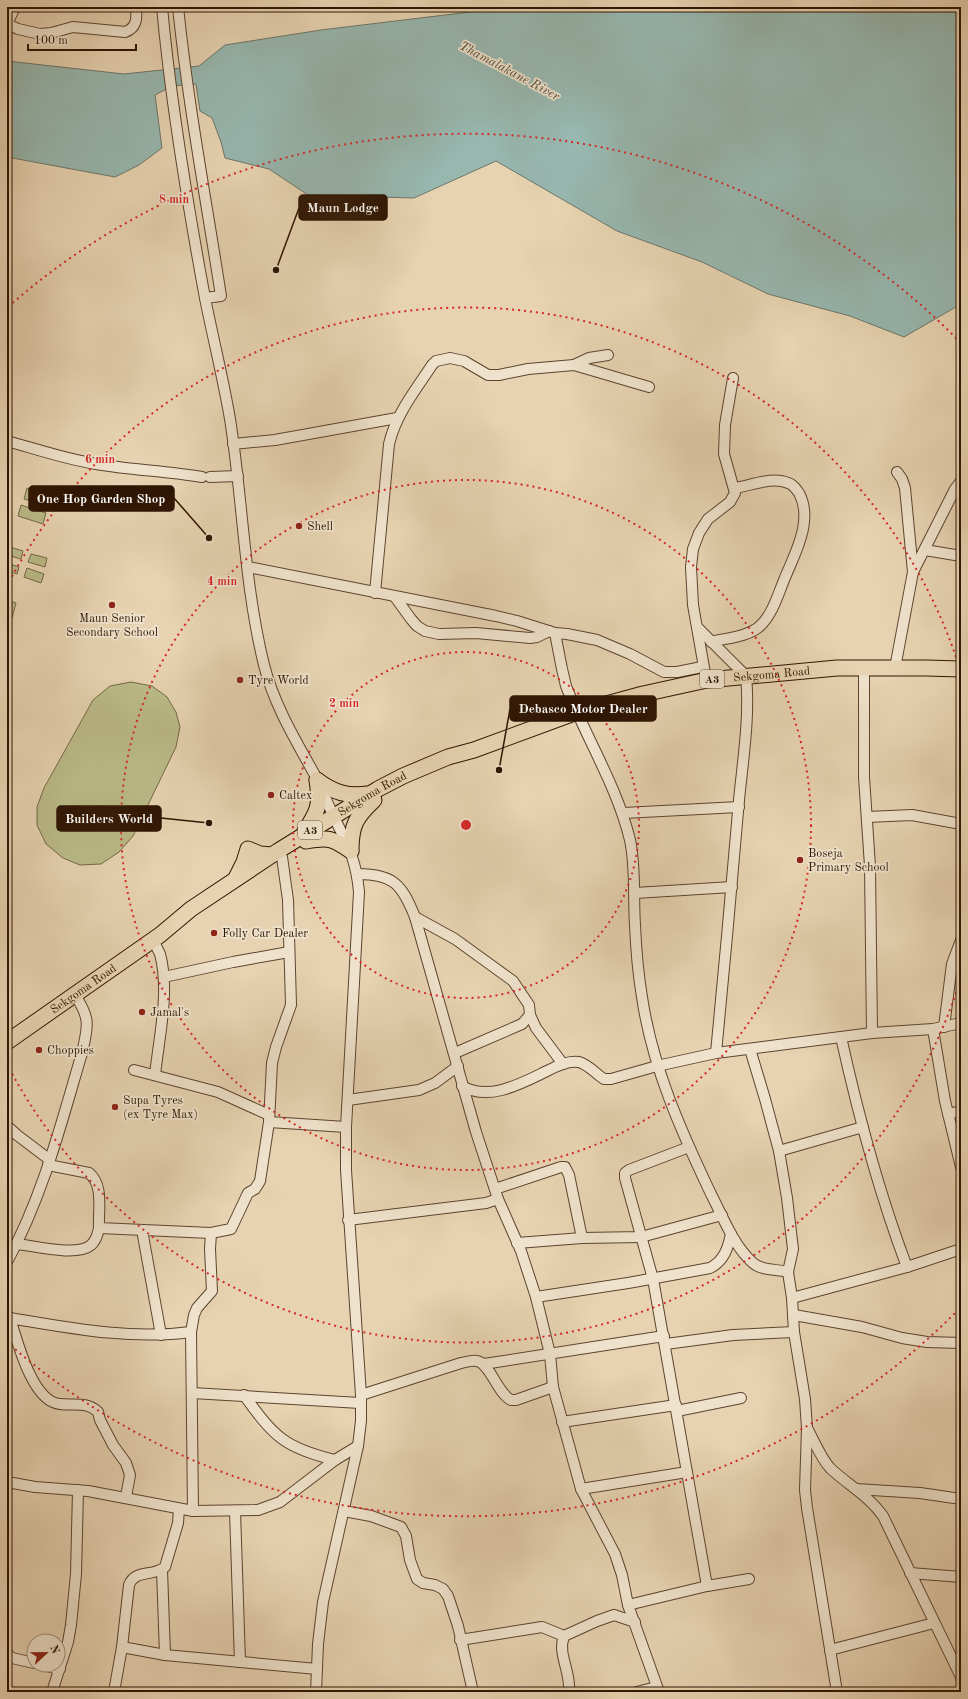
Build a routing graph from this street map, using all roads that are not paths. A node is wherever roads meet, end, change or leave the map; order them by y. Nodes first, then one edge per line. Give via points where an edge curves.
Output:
1 (15, 7) edge
2 (136, 7) edge
3 (162, 7) edge
4 (178, 7) edge
5 (7, 24) edge
6 (205, 298) junction
7 (608, 355) dead end
8 (574, 365) junction
9 (733, 378) dead end
10 (649, 387) dead end
11 (397, 418) junction
12 (7, 441) edge
13 (234, 444) junction
14 (897, 472) dead end
15 (238, 476) junction
16 (961, 481) edge
17 (734, 488) junction
18 (925, 550) junction
19 (961, 556) edge
20 (248, 567) junction
21 (913, 572) junction
22 (375, 593) junction
23 (395, 597) junction
24 (697, 627) junction
25 (552, 632) junction
26 (711, 642) junction
27 (864, 667) junction
28 (895, 668) junction
29 (961, 669) edge
30 (705, 673) junction
31 (746, 676) junction
32 (577, 712) junction
33 (317, 780) junction
34 (373, 797) junction
35 (739, 807) junction
36 (623, 813) junction
37 (867, 816) junction
38 (335, 819) junction
39 (961, 824) edge
40 (304, 838) junction
41 (351, 851) junction
42 (277, 856) junction
43 (358, 874) junction
44 (732, 887) junction
45 (635, 893) junction
46 (415, 917) junction
47 (156, 937) junction
48 (961, 940) edge
49 (289, 952) junction
50 (164, 977) junction
51 (75, 995) junction
52 (530, 1016) junction
53 (961, 1023) edge
54 (944, 1027) junction
55 (933, 1029) junction
56 (872, 1032) junction
57 (841, 1036) junction
58 (7, 1042) edge
59 (750, 1049) junction
60 (716, 1053) junction
61 (455, 1054) junction
62 (563, 1064) junction
63 (458, 1066) junction
64 (657, 1066) junction
65 (134, 1070) dead end
66 (154, 1075) junction
67 (462, 1086) junction
68 (348, 1100) junction
69 (961, 1111) edge
70 (948, 1114) junction
71 (269, 1119) junction
72 (7, 1126) edge
73 (346, 1127) junction
74 (863, 1128) junction
75 (689, 1147) junction
76 (779, 1151) junction
77 (49, 1162) junction
78 (961, 1167) edge
79 (495, 1189) junction
80 (498, 1199) junction
81 (722, 1215) junction
82 (348, 1220) junction
83 (100, 1228) junction
84 (142, 1230) junction
85 (211, 1233) junction
86 (731, 1234) junction
87 (641, 1237) junction
88 (582, 1238) junction
89 (517, 1243) junction
90 (17, 1244) junction
91 (961, 1249) edge
92 (7, 1262) edge
93 (907, 1267) junction
94 (788, 1272) junction
95 (653, 1279) junction
96 (536, 1297) junction
97 (792, 1298) junction
98 (794, 1315) junction
99 (9, 1317) edge
100 (191, 1332) junction
101 (794, 1332) junction
102 (161, 1335) junction
103 (665, 1340) junction
104 (961, 1343) edge
105 (550, 1354) junction
106 (484, 1364) junction
107 (553, 1387) junction
108 (192, 1393) junction
109 (244, 1395) junction
110 (741, 1398) dead end
111 (360, 1399) junction
112 (676, 1408) junction
113 (562, 1422) junction
114 (807, 1428) junction
115 (358, 1446) junction
116 (335, 1460) junction
117 (687, 1472) junction
118 (7, 1482) edge
119 (581, 1488) junction
120 (856, 1489) junction
121 (78, 1490) junction
122 (126, 1498) junction
123 (961, 1499) edge
124 (179, 1509) junction
125 (193, 1511) junction
126 (235, 1511) junction
127 (344, 1511) junction
128 (162, 1570) junction
129 (910, 1572) junction
130 (961, 1577) edge
131 (749, 1579) dead end
132 (708, 1586) junction
133 (628, 1605) junction
134 (634, 1622) junction
135 (934, 1623) junction
136 (564, 1636) junction
137 (460, 1640) junction
138 (122, 1647) junction
139 (66, 1649) edge
140 (830, 1650) junction
141 (7, 1654) edge
142 (165, 1656) junction
143 (26, 1662) edge
144 (240, 1662) junction
145 (317, 1669) junction
146 (59, 1673) edge
147 (961, 1677) edge
148 (658, 1690) edge
149 (52, 1692) edge
150 (114, 1692) edge
151 (316, 1692) edge
152 (473, 1692) edge
153 (569, 1692) edge
154 (637, 1692) edge
155 (836, 1692) edge

1 - 5 street
2 - 5 street via 135,24 125,32 73,27 40,34
3 - 6 street via 167,66
4 - 6 street via 184,66 221,296
6 - 13 street via 224,381
7 - 8 street via 589,358
8 - 10 street
8 - 11 street via 528,369 499,376 488,375 455,358 444,358 432,365
9 - 17 street via 724,454
11 - 13 street via 262,442
11 - 22 street via 389,444
12 - 15 street via 95,464 206,477
13 - 15 street
14 - 21 street via 905,488
15 - 20 street
16 - 18 street
17 - 24 street via 730,502 708,520 699,533 693,549 691,567
17 - 26 street via 769,481 789,483 800,495 804,522 800,539 766,619 750,632
18 - 19 street
18 - 21 street
20 - 22 street
20 - 33 street via 252,606 264,667 284,718
21 - 28 street
22 - 23 street
23 - 25 street via 503,618
23 - 25 street via 417,626 439,634 476,633 530,638
24 - 26 street
24 - 30 street
25 - 30 street via 584,637 612,646 664,672
25 - 32 street
26 - 31 street
27 - 28 highway, Sekgoma Road / A3
27 - 31 highway, Sekgoma Road / A3
27 - 37 street via 864,777
28 - 29 highway, Sekgoma Road / A3
30 - 31 highway, Sekgoma Road / A3
30 - 32 highway, Sekgoma Road / A3 via 643,694
31 - 35 street via 747,705
32 - 34 highway, Sekgoma Road / A3 via 435,762 403,776
32 - 36 street
33 - 34 highway via 340,794
33 - 38 street
33 - 40 highway via 320,798 318,809
34 - 38 highway, Sekgoma Road / A3
34 - 41 highway via 357,818 351,837
35 - 36 street
35 - 44 street
36 - 45 street via 630,842
37 - 39 street via 912,816
37 - 56 street
38 - 40 highway, Sekgoma Road / A3
38 - 41 street
40 - 41 highway via 328,838
40 - 42 highway, Sekgoma Road / A3
41 - 43 street
42 - 47 highway, Sekgoma Road / A3 via 233,881
42 - 47 highway, Sekgoma Road / A3 via 196,915
42 - 49 street via 288,900
43 - 46 street via 386,878 399,886 407,897
43 - 68 street
44 - 45 street
44 - 60 street
45 - 64 street via 635,925 642,996
46 - 52 street via 455,939 513,981 529,1005
46 - 61 street
47 - 50 street
47 - 51 highway, Sekgoma Road / A3
48 - 54 street via 952,964
49 - 50 street
49 - 71 street via 290,1005 272,1062
50 - 66 street
51 - 58 highway, Sekgoma Road / A3
51 - 77 street via 85,1012 87,1033
52 - 61 street via 522,1024
52 - 62 street
53 - 54 street
54 - 55 street
55 - 56 street
55 - 70 street
56 - 57 street
57 - 59 street
57 - 74 street
59 - 60 street
59 - 76 street
60 - 64 street
61 - 63 street
62 - 64 street via 572,1062 586,1065 604,1079
62 - 67 street via 506,1089 492,1092 475,1091
63 - 67 street
63 - 68 street via 435,1083 419,1090
64 - 75 street
65 - 66 street
66 - 71 street via 218,1092
67 - 79 street
68 - 73 street
69 - 70 street
70 - 78 street
71 - 73 street
71 - 85 street via 258,1185 248,1193 231,1229
72 - 77 street
73 - 82 street
74 - 76 street
74 - 93 street
75 - 81 street
75 - 87 street via 625,1173
76 - 94 street via 793,1249
77 - 83 street via 93,1176 98,1188
77 - 90 street via 35,1204
79 - 80 street
79 - 88 street via 565,1167 568,1170
80 - 82 street via 486,1203
80 - 89 street
81 - 86 street
81 - 87 street
82 - 111 street
83 - 84 street
83 - 90 street via 92,1244 74,1251
84 - 85 street
84 - 102 street
85 - 100 street via 212,1291 197,1308
86 - 94 street via 754,1265
86 - 95 street via 723,1258 718,1264 710,1268
87 - 88 street
87 - 95 street
88 - 89 street
89 - 96 street
90 - 92 street
91 - 93 street
93 - 97 street
94 - 97 street
95 - 96 street
95 - 103 street
96 - 105 street
97 - 98 street
98 - 101 street
98 - 104 street via 862,1327 902,1338
99 - 102 street via 88,1332
99 - 122 street via 22,1354 38,1389 45,1397 58,1404 87,1404 98,1412 130,1475
100 - 102 street
100 - 108 street
101 - 103 street
101 - 114 street
103 - 105 street
103 - 112 street
105 - 106 street
105 - 107 street
106 - 107 street via 502,1394 511,1400
106 - 111 street via 478,1361 461,1362
107 - 113 street
108 - 109 street
108 - 125 street
109 - 111 street
109 - 116 street via 272,1432 285,1442 301,1451
110 - 112 street
111 - 115 street
112 - 113 street
112 - 117 street
113 - 119 street
114 - 120 street via 829,1466
114 - 140 street via 805,1490
115 - 116 street
115 - 127 street
116 - 126 street via 280,1502 258,1510
117 - 119 street
117 - 132 street
118 - 121 street
119 - 133 street via 615,1554
120 - 123 street via 920,1493
120 - 129 street via 883,1516
121 - 122 street
121 - 139 street via 76,1574
122 - 124 street
124 - 125 street
124 - 128 street via 168,1561
125 - 126 street
126 - 144 street
127 - 137 street via 371,1516 401,1527 406,1536 414,1573 423,1583 443,1589 454,1610
127 - 145 street via 323,1602
128 - 138 street via 131,1579
128 - 142 street
129 - 130 street
129 - 135 street
131 - 132 street
132 - 133 street
133 - 134 street
134 - 136 street via 614,1615
134 - 148 street
135 - 140 street
135 - 147 street
136 - 137 street via 542,1627
136 - 153 street via 561,1644 569,1674
137 - 152 street
138 - 142 street
138 - 150 street
140 - 155 street
141 - 143 street
142 - 144 street
144 - 145 street
145 - 151 street
146 - 149 street
148 - 154 street

